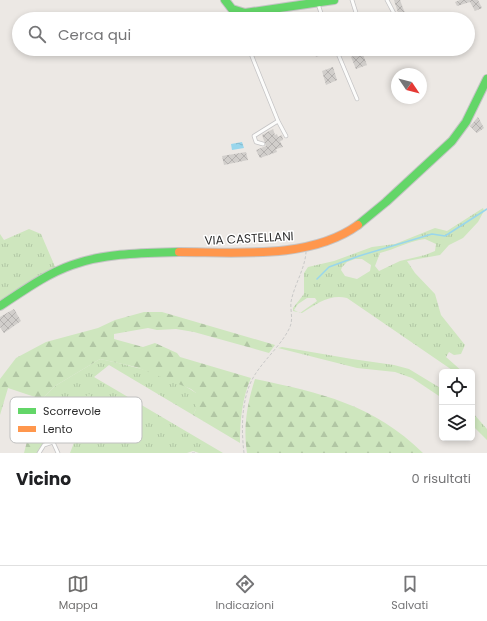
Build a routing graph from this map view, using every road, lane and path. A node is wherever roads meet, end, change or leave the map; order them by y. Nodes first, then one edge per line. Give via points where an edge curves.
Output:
1 (225, 0) edge
2 (334, 0) edge
3 (352, 0) edge
4 (387, 0) edge
5 (318, 3) junction
6 (235, 10) joint
7 (242, 12) edge
8 (252, 12) edge
9 (321, 12) edge
10 (356, 12) edge
11 (393, 12) edge
12 (252, 56) edge
13 (339, 56) edge
14 (487, 79) edge
15 (357, 99) dead end
16 (278, 120) junction
17 (286, 136) dead end
18 (263, 144) dead end
19 (306, 246) junction
20 (0, 306) edge
21 (50, 443) edge
22 (53, 443) edge
23 (39, 453) edge
24 (58, 453) edge
25 (192, 453) edge
26 (196, 453) edge
27 (244, 453) edge

1 - 6 street
2 - 5 street
3 - 10 lane
4 - 11 lane
5 - 8 street
5 - 9 lane
6 - 7 street
12 - 16 lane
13 - 15 lane
14 - 19 street, VIA CASTELLANI via 462,128 438,154 377,209 343,235
16 - 17 lane
16 - 18 lane via 254,136 256,142
19 - 20 street, VIA CASTELLANI via 268,251 128,255 86,261 57,270
19 - 27 path via 306,260 291,303 290,329 256,374 249,390 242,425
21 - 23 lane via 44,445
22 - 24 lane
25 - 26 path

